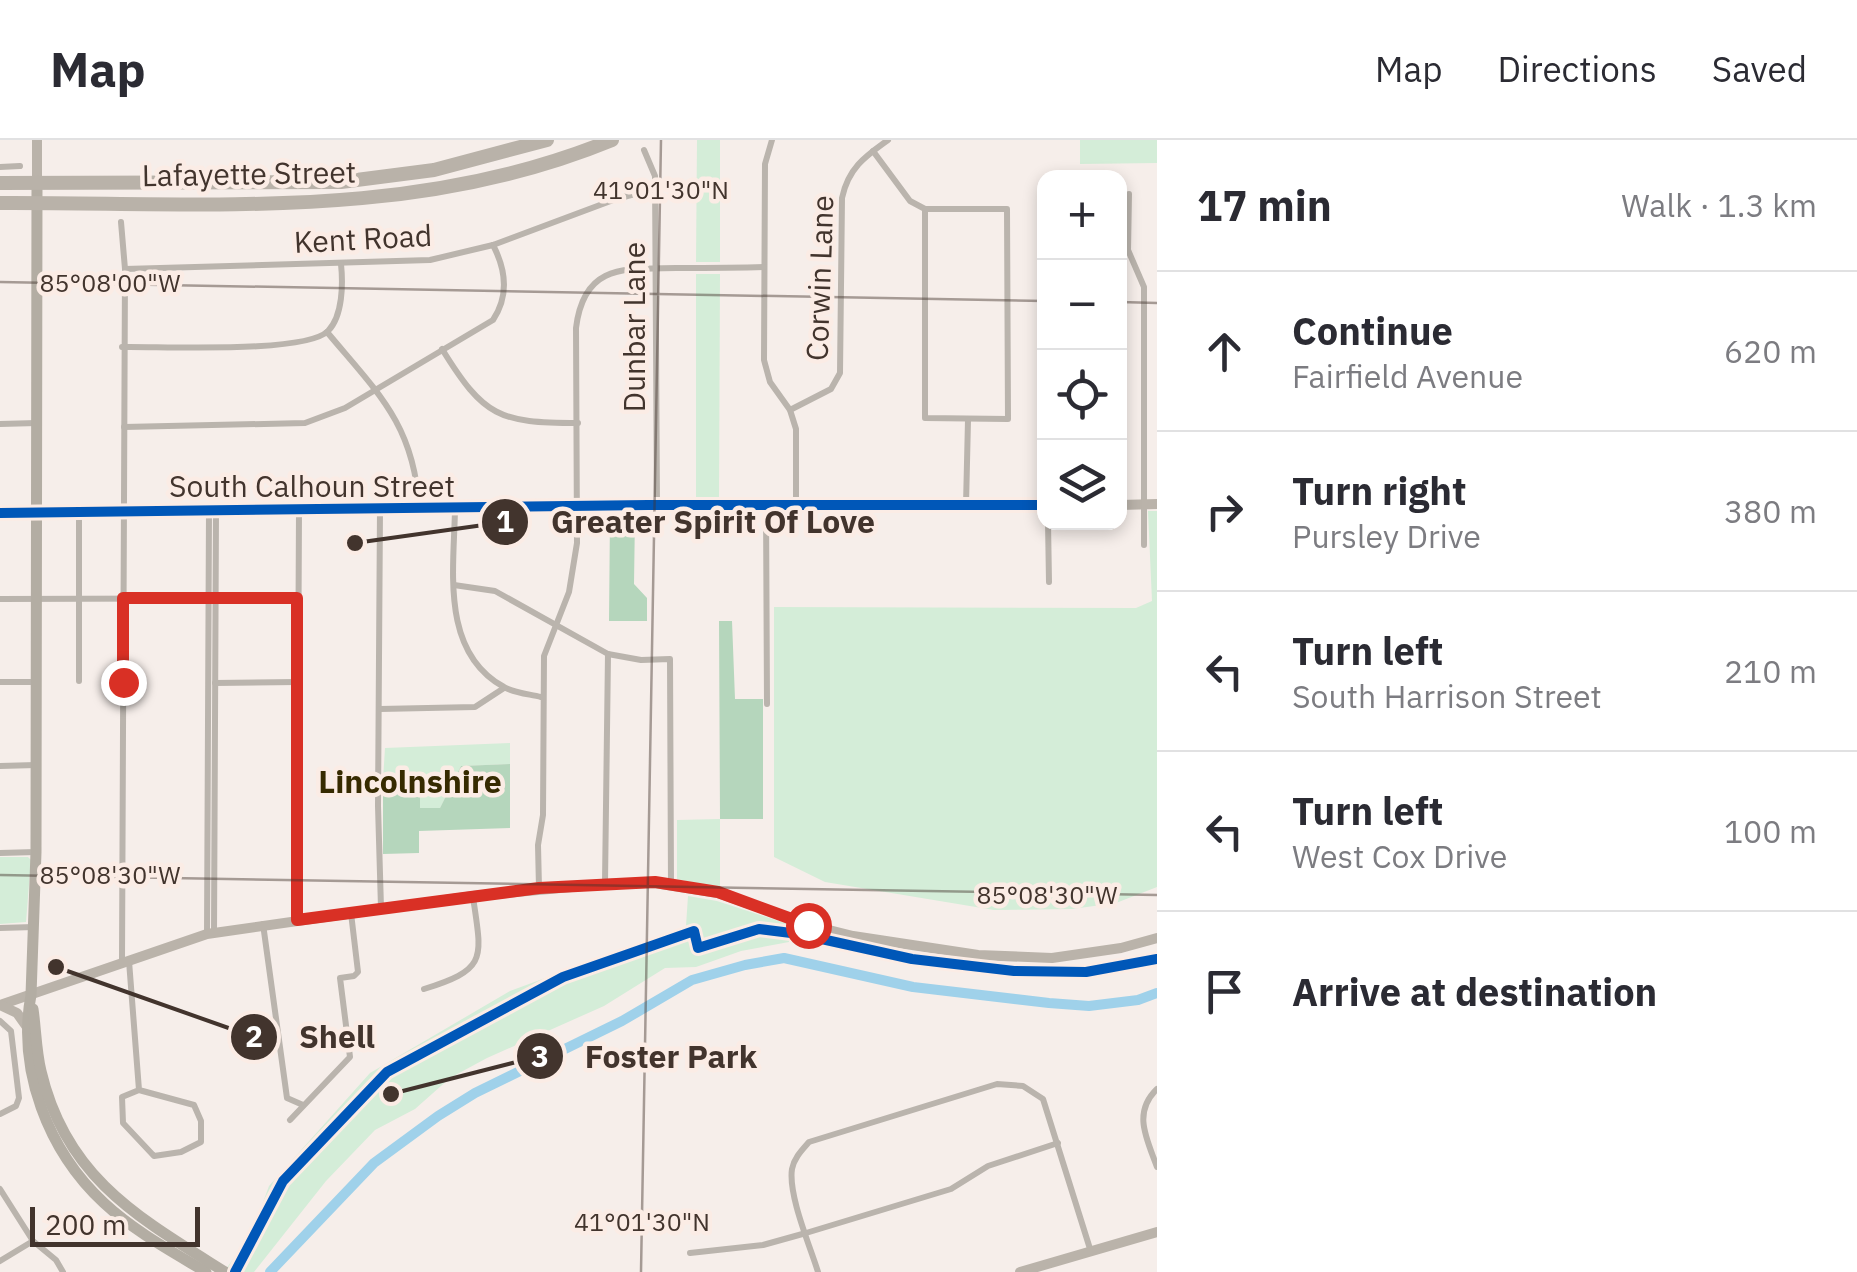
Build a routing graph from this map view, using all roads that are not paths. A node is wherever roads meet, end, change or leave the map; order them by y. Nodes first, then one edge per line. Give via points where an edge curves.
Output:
1 (37, 140) edge
2 (547, 140) edge
3 (612, 140) edge
4 (772, 140) edge
5 (888, 140) edge
6 (644, 150) dead end
7 (873, 150) junction
8 (20, 166) dead end
9 (0, 167) edge
10 (0, 183) edge
11 (37, 183) junction
12 (654, 189) junction
13 (1129, 194) dead end
14 (0, 203) edge
15 (37, 203) junction
16 (925, 209) junction
17 (122, 222) dead end
18 (493, 245) junction
19 (341, 264) junction
20 (764, 267) junction
21 (656, 269) junction
22 (125, 270) junction
23 (327, 332) junction
24 (122, 347) junction
25 (442, 349) junction
26 (375, 389) junction
27 (790, 410) junction
28 (968, 420) junction
29 (578, 422) junction
30 (37, 423) junction
31 (0, 424) edge
32 (124, 427) junction
33 (1144, 504) junction
34 (1157, 504) edge
35 (657, 505) junction
36 (796, 505) junction
37 (1127, 505) edge
38 (766, 506) junction
39 (966, 506) junction
40 (1037, 506) edge
41 (576, 507) junction
42 (380, 509) junction
43 (419, 509) junction
44 (455, 509) junction
45 (212, 511) junction
46 (299, 511) junction
47 (36, 512) junction
48 (79, 512) junction
49 (124, 512) junction
50 (0, 513) edge
51 (1048, 530) edge
52 (1144, 545) dead end
53 (1049, 582) dead end
54 (454, 585) junction
55 (36, 598) junction
56 (79, 598) junction
57 (123, 598) junction
58 (213, 598) junction
59 (297, 598) junction
60 (0, 599) edge
61 (554, 626) junction
62 (608, 654) junction
63 (78, 681) dead end
64 (0, 682) edge
65 (35, 682) junction
66 (298, 682) junction
67 (212, 683) junction
68 (504, 688) junction
69 (542, 698) junction
70 (766, 704) dead end
71 (380, 709) junction
72 (36, 765) junction
73 (0, 766) edge
74 (0, 852) edge
75 (36, 852) junction
76 (606, 884) junction
77 (671, 884) junction
78 (539, 888) junction
79 (473, 896) junction
80 (381, 908) junction
81 (351, 912) junction
82 (297, 920) junction
83 (263, 924) junction
84 (35, 926) junction
85 (0, 928) edge
86 (210, 933) junction
87 (1157, 938) edge
88 (125, 961) junction
89 (424, 989) dead end
90 (31, 995) junction
91 (0, 1005) edge
92 (0, 1020) edge
93 (27, 1028) junction
94 (1157, 1089) edge
95 (139, 1090) junction
96 (287, 1098) junction
97 (304, 1105) junction
98 (0, 1114) edge
99 (1058, 1143) junction
100 (1157, 1167) edge
101 (0, 1189) edge
102 (1157, 1232) edge
103 (806, 1234) junction
104 (33, 1241) junction
105 (1091, 1252) junction
106 (690, 1253) dead end
107 (0, 1261) edge
108 (223, 1271) edge
109 (63, 1272) edge
110 (206, 1272) edge
111 (818, 1272) edge
112 (1020, 1272) edge

1 - 11 main road
2 - 11 highway, Lafayette Street via 434,170 341,182
3 - 15 highway, Lafayette Street via 492,177 340,202
4 - 20 street via 765,164
5 - 7 street, Corwin Lane
6 - 12 street, Dunbar Lane
7 - 16 street via 910,201
7 - 27 street, Corwin Lane via 846,179 842,198 840,373 831,389
8 - 9 street
10 - 11 highway, Lafayette Street
11 - 15 main road
12 - 18 street, Kent Road
12 - 21 street, Dunbar Lane
13 - 33 street via 1128,250 1144,287
14 - 15 highway, Lafayette Street
15 - 30 main road
16 - 28 street via 925,418
16 - 28 street via 1007,210 1008,419
17 - 22 street
18 - 19 street, Kent Road via 430,260
18 - 25 street via 505,278 502,306 476,332
19 - 22 street, Kent Road
19 - 23 street via 341,294
20 - 21 street
20 - 27 street via 764,360
21 - 29 street via 629,267 601,279 584,296 576,328
21 - 35 street, Dunbar Lane
22 - 24 street
23 - 24 street via 286,345
23 - 26 street
24 - 32 street
25 - 26 street
25 - 29 street via 466,386 494,412 519,422
26 - 32 street via 305,423
26 - 43 street via 411,450
27 - 36 street
28 - 39 street
29 - 41 street
30 - 31 street
30 - 47 main road
32 - 49 street
33 - 34 main road
33 - 37 main road
33 - 52 street
35 - 38 main road, South Calhoun Street
35 - 41 main road, South Calhoun Street
36 - 38 main road, South Calhoun Street
36 - 39 main road, South Calhoun Street
38 - 70 street
39 - 40 main road, South Calhoun Street
41 - 44 main road, South Calhoun Street
41 - 61 street via 574,568
42 - 43 main road, South Calhoun Street
42 - 46 main road, South Calhoun Street
42 - 71 street
43 - 44 main road, South Calhoun Street
44 - 54 street
45 - 46 main road, South Calhoun Street
45 - 49 main road, South Calhoun Street
45 - 58 street
46 - 59 street
47 - 48 main road, South Calhoun Street
47 - 50 main road, South Calhoun Street
47 - 55 main road
48 - 49 main road, South Calhoun Street
48 - 56 street
49 - 57 street
51 - 53 street
54 - 61 street via 495,590
54 - 68 street via 455,617 466,645
55 - 56 street
55 - 60 street
55 - 65 main road
56 - 57 street
56 - 63 street
57 - 58 street
57 - 88 street
58 - 59 street
58 - 67 street
59 - 66 street
61 - 62 street
61 - 69 street
62 - 76 street
62 - 77 street via 670,659
64 - 65 street
65 - 72 main road
66 - 67 street
66 - 82 street
67 - 86 street
68 - 69 street
68 - 71 street via 476,707
69 - 78 street
71 - 80 street
72 - 73 street
72 - 75 main road
74 - 75 street
75 - 84 main road
76 - 77 main road
76 - 78 main road
77 - 87 main road via 718,892 808,925 944,952 1052,958
78 - 79 main road
79 - 80 main road
79 - 89 street via 476,962 457,978
80 - 81 main road
81 - 82 main road
81 - 97 street via 358,972 340,978 350,1057
82 - 83 main road
83 - 86 main road
83 - 96 street
84 - 85 street
84 - 90 main road
86 - 88 main road
88 - 90 main road
88 - 95 street
90 - 91 main road
90 - 93 main road
90 - 108 main road via 40,1069 75,1152 107,1192
91 - 93 main road
92 - 98 street via 11,1031 19,1098
93 - 110 main road via 30,1068 63,1154 105,1204
94 - 100 street via 1144,1104 1142,1121
95 - 95 street via 194,1105 201,1142 154,1156 123,1123 122,1097
96 - 97 street
96 - 97 street via 290,1120
99 - 103 street via 988,1166 951,1189
99 - 103 street via 1035,1091 1008,1083 818,1138 791,1170
99 - 105 street
101 - 104 street
102 - 105 main road
103 - 106 street
103 - 111 street
104 - 107 street
104 - 109 street
105 - 112 main road

